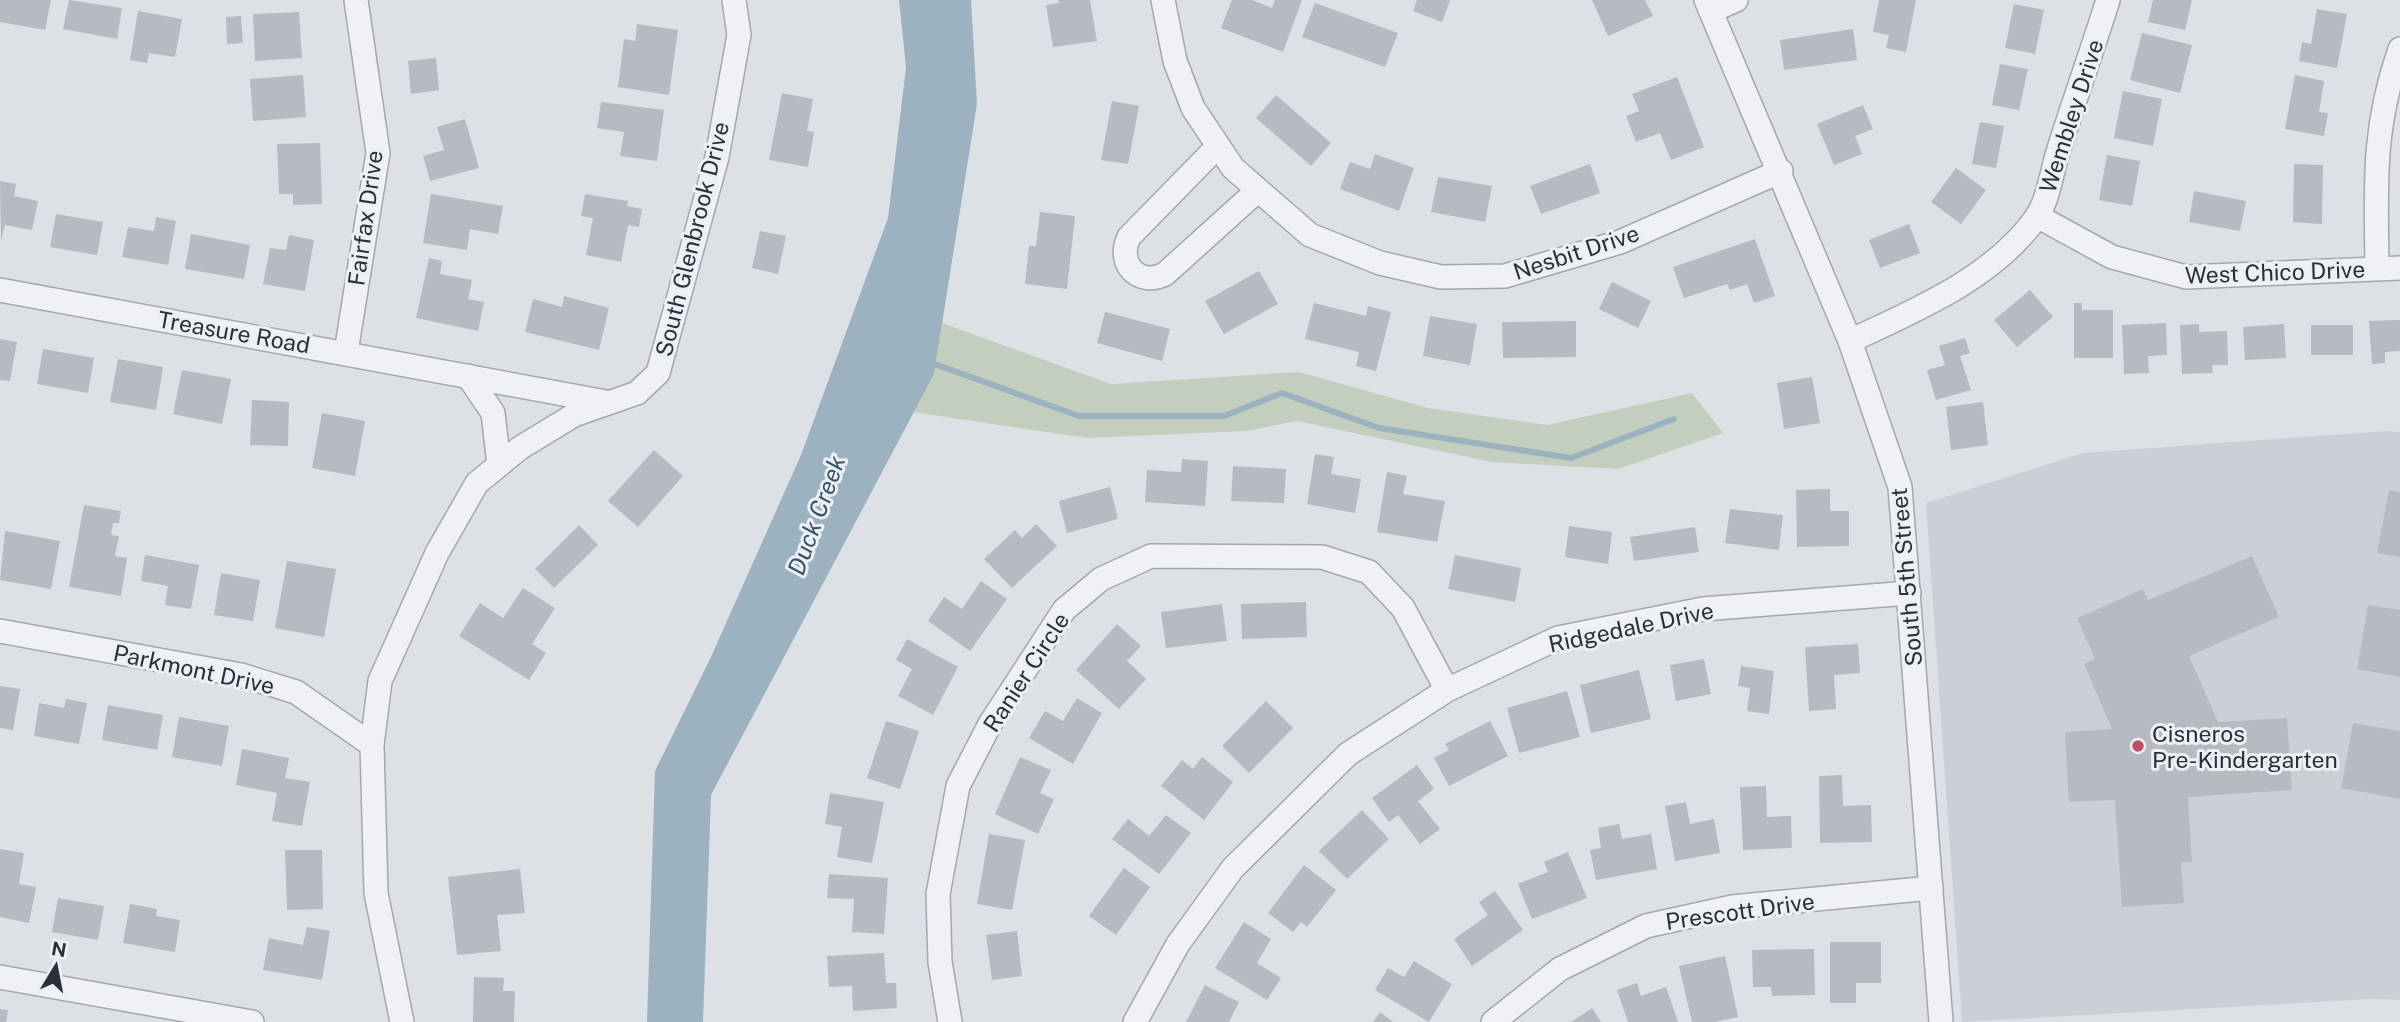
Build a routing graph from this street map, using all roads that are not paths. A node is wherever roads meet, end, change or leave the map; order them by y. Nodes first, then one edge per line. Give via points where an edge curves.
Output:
1 (356, 0) edge
2 (734, 0) edge
3 (1163, 0) edge
4 (1736, 0) edge
5 (2108, 0) edge
6 (1708, 5) edge
7 (2400, 49) edge
8 (1217, 147) junction
9 (1781, 171) junction
10 (1257, 191) junction
11 (2037, 216) junction
12 (2389, 268) edge
13 (0, 290) edge
14 (1850, 341) junction
15 (346, 352) junction
16 (468, 376) junction
17 (609, 402) junction
18 (499, 465) junction
19 (1909, 593) junction
20 (0, 631) edge
21 (1447, 690) junction
22 (372, 745) junction
23 (1931, 888) junction
24 (0, 977) edge
25 (252, 1022) edge
26 (402, 1022) edge
27 (950, 1022) edge
28 (1135, 1022) edge
29 (1493, 1022) edge
30 (1941, 1022) edge

1 - 15 street, Fairfax Drive via 378,153
2 - 17 street, South Glenbrook Drive via 739,35 717,157 658,373 637,393
3 - 8 street, Nesbit Drive via 1175,61 1193,108
4 - 6 street
5 - 11 street, Wembley Drive
6 - 9 street, South 5th Street
7 - 12 street via 2386,89 2375,156
8 - 10 street, Nesbit Drive
8 - 10 street via 1129,237 1124,253 1129,268 1150,279 1165,274
9 - 10 street, Nesbit Drive via 1620,242 1505,276 1441,277 1380,263 1310,235
9 - 14 street, South 5th Street
11 - 12 street, West Chico Drive via 2112,257 2186,277
11 - 14 street, Wembley Drive via 1999,256 1969,279
13 - 15 street, Treasure Road
14 - 19 street, South 5th Street via 1900,487
15 - 16 street, Treasure Road
16 - 17 street, Treasure Road
16 - 18 street via 493,413
17 - 18 street, South Glenbrook Drive via 574,415
18 - 22 street, South Glenbrook Drive via 477,483 432,565 380,681
19 - 21 street, Ridgedale Drive via 1703,609 1558,638
19 - 23 street, South 5th Street
20 - 22 street, Parkmont Drive via 242,675 296,692
21 - 27 street, Ranier Circle via 1403,608 1369,572 1322,557 1151,556 1101,579 1064,610 990,724 958,786 938,894 940,962
21 - 28 street, Ridgedale Drive via 1348,754 1233,868 1178,944
22 - 26 street, South Glenbrook Drive via 376,893
23 - 29 street, Prescott Drive via 1732,907 1646,926 1560,969
23 - 30 street, South 5th Street
24 - 25 street

